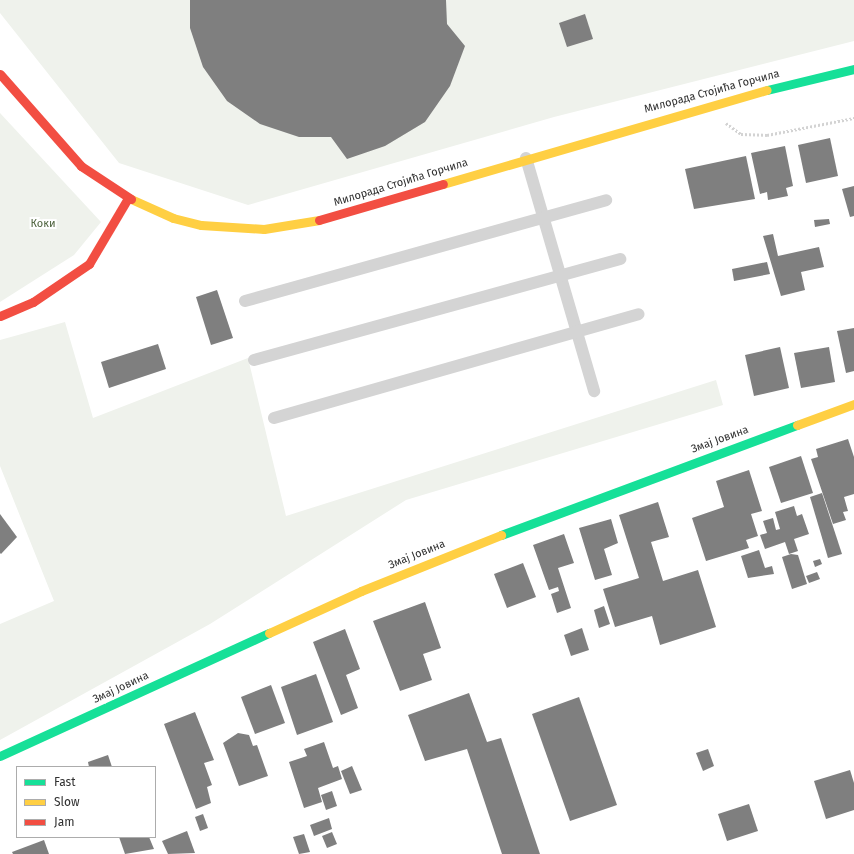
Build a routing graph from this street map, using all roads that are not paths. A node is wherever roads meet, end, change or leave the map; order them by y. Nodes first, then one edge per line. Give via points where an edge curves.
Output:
1 (854, 69) edge
2 (0, 74) edge
3 (526, 158) junction
4 (128, 198) junction
5 (606, 200) dead end
6 (542, 216) junction
7 (620, 259) dead end
8 (560, 275) junction
9 (245, 301) dead end
10 (638, 314) dead end
11 (0, 316) edge
12 (576, 331) junction
13 (254, 360) dead end
14 (594, 391) dead end
15 (854, 404) edge
16 (274, 418) dead end
17 (0, 756) edge

1 - 3 street, Милорада Стојића Горчила via 729,99
2 - 4 street, Милорада Стојића Горчила via 65,151 100,182
3 - 4 street, Милорада Стојића Горчила via 286,228 229,229 201,225 173,218
3 - 6 lane
4 - 11 street via 89,264 33,302
5 - 6 lane
6 - 8 lane
6 - 9 lane
7 - 8 lane
8 - 12 lane
8 - 13 lane
10 - 12 lane
12 - 14 lane
12 - 16 lane
15 - 17 street, Змај Јовина via 563,510 360,591

